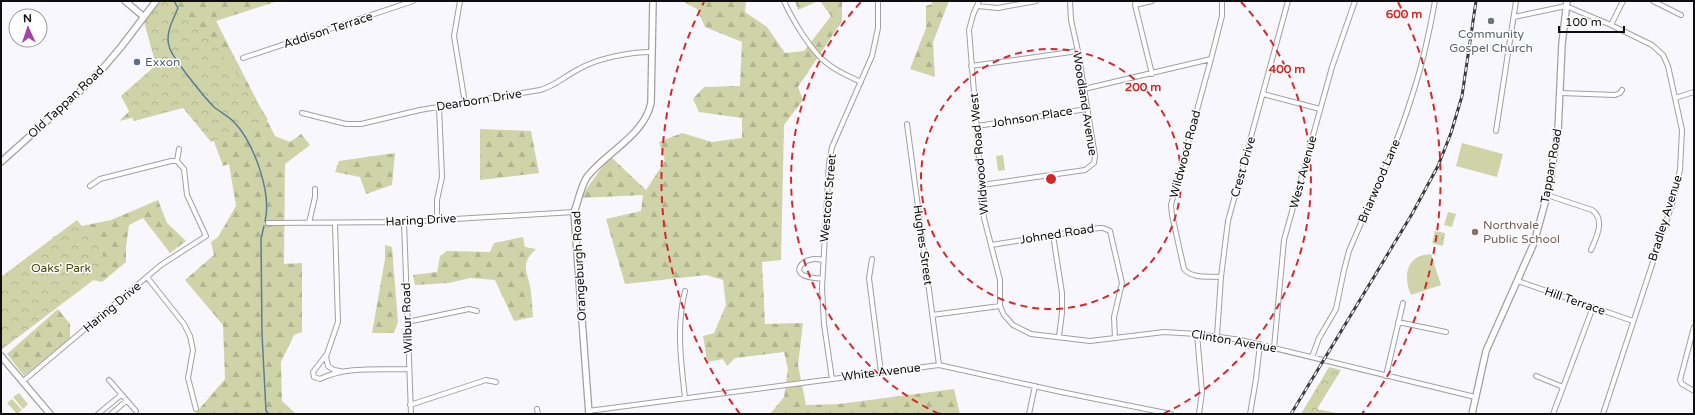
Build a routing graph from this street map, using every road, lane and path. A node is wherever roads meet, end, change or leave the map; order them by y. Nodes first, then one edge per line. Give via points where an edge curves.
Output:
1 (125, 1) edge
2 (156, 1) edge
3 (413, 1) edge
4 (460, 1) edge
5 (653, 1) edge
6 (784, 1) edge
7 (878, 1) edge
8 (979, 1) edge
9 (1036, 1) edge
10 (1070, 1) edge
11 (1152, 1) edge
12 (1222, 1) edge
13 (1288, 1) edge
14 (1355, 1) edge
15 (1435, 1) edge
16 (1516, 1) edge
17 (1623, 1) edge
18 (1653, 1) edge
19 (1136, 3) edge
20 (1567, 3) edge
21 (977, 6) junction
22 (1681, 15) dead end
23 (144, 17) junction
24 (1514, 17) junction
25 (1611, 25) junction
26 (1078, 51) junction
27 (652, 52) junction
28 (243, 58) dead end
29 (1211, 59) junction
30 (971, 66) junction
31 (1152, 74) junction
32 (861, 82) junction
33 (1084, 89) junction
34 (1622, 90) dead end
35 (1694, 92) edge
36 (1263, 94) junction
37 (1560, 94) junction
38 (1674, 98) junction
39 (464, 103) junction
40 (439, 107) junction
41 (1087, 109) junction
42 (1320, 109) junction
43 (302, 113) dead end
44 (907, 124) dead end
45 (977, 126) junction
46 (1496, 131) dead end
47 (179, 149) dead end
48 (1, 162) edge
49 (178, 162) junction
50 (982, 185) junction
51 (90, 186) dead end
52 (315, 189) dead end
53 (1547, 195) junction
54 (574, 212) junction
55 (437, 219) junction
56 (404, 222) junction
57 (309, 223) junction
58 (268, 224) dead end
59 (335, 224) junction
60 (1052, 235) junction
61 (991, 245) junction
62 (1591, 250) dead end
63 (872, 259) dead end
64 (823, 260) junction
65 (147, 277) junction
66 (1221, 277) junction
67 (822, 279) junction
68 (1518, 281) junction
69 (685, 291) dead end
70 (1403, 303) dead end
71 (1000, 306) junction
72 (1593, 307) junction
73 (477, 310) dead end
74 (932, 315) junction
75 (1633, 321) junction
76 (407, 322) junction
77 (1398, 322) junction
78 (1694, 327) edge
79 (1446, 332) dead end
80 (1197, 334) junction
81 (1059, 336) junction
82 (1217, 336) junction
83 (1115, 338) junction
84 (1260, 344) junction
85 (1274, 348) junction
86 (326, 354) junction
87 (1, 356) edge
88 (1312, 357) junction
89 (939, 365) junction
90 (408, 369) junction
91 (344, 371) junction
92 (881, 372) junction
93 (1386, 376) junction
94 (1536, 376) dead end
95 (832, 379) junction
96 (109, 380) dead end
97 (22, 382) junction
98 (496, 382) dead end
99 (1682, 384) junction
100 (1035, 386) junction
101 (1563, 387) junction
102 (1678, 389) dead end
103 (1694, 391) edge
104 (121, 395) junction
105 (1476, 397) junction
106 (685, 398) junction
107 (126, 401) junction
108 (410, 404) junction
109 (537, 408) dead end
110 (196, 409) dead end
111 (136, 411) dead end
112 (589, 413) edge
113 (50, 414) edge
114 (99, 414) edge
115 (111, 414) edge
116 (411, 414) edge
117 (538, 414) edge
118 (1029, 414) edge
119 (1171, 414) edge
120 (1199, 414) edge
121 (1250, 414) edge
122 (1472, 414) edge
123 (1553, 414) edge
124 (1603, 414) edge

1 - 23 street
2 - 23 street, Old Tappan Road
3 - 28 street, Addison Terrace
4 - 39 street via 454,36
5 - 27 street, Orangeburgh Road
6 - 32 street via 821,59
7 - 32 street, Westcott Street via 876,42
8 - 21 street, Wildwood Road West
9 - 21 street via 998,8
10 - 26 street, Woodland Avenue via 1071,20
11 - 19 street
12 - 29 street, Wildwood Road via 1222,16
13 - 36 street, Crest Drive
14 - 42 street, West Avenue
15 - 88 street, Briarwood Lane via 1427,44 1411,100 1349,251 1336,309 1319,338
16 - 24 street
17 - 25 street
18 - 22 street
19 - 31 street
20 - 24 street
20 - 25 street, Bradley Avenue
20 - 37 street, Tappan Road
21 - 30 street, Wildwood Road West via 969,30
23 - 48 street, Old Tappan Road via 121,47 79,92
24 - 46 street
25 - 38 street, Bradley Avenue via 1652,45 1663,55 1668,66
26 - 30 street
26 - 33 street, Woodland Avenue
27 - 39 street, Dearborn Drive via 634,52 588,64 556,84 540,90
27 - 54 street, Orangeburgh Road via 651,103 647,115 640,126 587,177 579,192
29 - 31 street
29 - 66 street, Wildwood Road via 1171,210 1184,269 1194,275
30 - 45 street, Wildwood Road West
31 - 33 street
32 - 64 street, Westcott Street via 830,155
33 - 41 street, Woodland Avenue
34 - 37 street via 1615,95
35 - 38 street
36 - 42 street
36 - 66 street, Crest Drive via 1228,221
37 - 53 street, Tappan Road via 1557,141
38 - 75 street, Bradley Avenue via 1682,130 1680,170 1672,204
39 - 40 street, Dearborn Drive
40 - 43 street, Dearborn Drive via 353,125
40 - 55 street via 442,177 437,200
41 - 45 street, Johnson Place
41 - 50 street, Woodland Avenue via 1095,156 1094,163 1089,169
42 - 85 street, West Avenue via 1284,240
44 - 74 street, Hughes Street
45 - 50 street, Wildwood Road West
47 - 49 street
49 - 51 street via 172,161 100,179
49 - 65 street, Haring Drive via 184,169 187,194 206,236
50 - 61 street, Wildwood Road West via 984,218
52 - 57 street
53 - 62 street via 1596,213 1599,224
53 - 68 street, Tappan Road via 1534,243
54 - 55 street, Haring Drive
54 - 112 street, Orangeburgh Road
55 - 56 street, Haring Drive
56 - 59 street, Haring Drive
56 - 76 street, Wilbur Road
57 - 58 street, Haring Drive
57 - 59 street, Haring Drive
59 - 86 street via 338,322
60 - 61 street, Johned Road
60 - 81 street via 1062,293
60 - 83 street, Johned Road via 1098,228 1107,229 1112,234 1122,283 1114,317
61 - 71 street, Wildwood Road West via 1000,280
63 - 92 street via 869,278
64 - 67 street, Westcott Street
64 - 67 street via 808,260 799,269 804,276
65 - 97 street, Haring Drive
65 - 110 street via 184,324 190,336 193,350 188,378
66 - 82 street, Crest Drive
67 - 95 street, Westcott Street via 824,324
68 - 72 street, Hill Terrace
68 - 105 street, Tappan Road via 1486,351
69 - 106 street via 681,306 679,346
70 - 77 street
71 - 74 street
71 - 81 street, Clinton Avenue via 1008,319 1019,329 1030,334
72 - 75 street, Hill Terrace
72 - 101 street
73 - 76 street via 469,309
74 - 89 street, Hughes Street
75 - 124 street, Bradley Avenue
76 - 90 street, Wilbur Road
77 - 79 street
77 - 93 street
78 - 99 street via 1681,377
80 - 82 street, Clinton Avenue
80 - 83 street, Clinton Avenue via 1154,332
80 - 120 street via 1202,392
81 - 83 street, Clinton Avenue via 1090,341
82 - 84 street, Clinton Avenue
84 - 85 street, Clinton Avenue
84 - 121 street
85 - 88 street, Clinton Avenue
86 - 91 street via 328,366 334,370
86 - 91 street via 314,369 314,377 320,379
87 - 97 street
88 - 93 street, Clinton Avenue
89 - 92 street, White Avenue
89 - 100 street, White Avenue
90 - 91 street
90 - 108 street, Wilbur Road
92 - 95 street, White Avenue
93 - 105 street, Clinton Avenue
94 - 101 street
95 - 106 street, White Avenue
96 - 104 street
97 - 113 street
98 - 108 street via 486,380
99 - 102 street
99 - 103 street
100 - 118 street
100 - 119 street, White Avenue
101 - 123 street
104 - 107 street
104 - 114 street
105 - 122 street, Tappan Road
106 - 112 street, White Avenue
107 - 111 street
107 - 115 street
108 - 116 street, Wilbur Road
109 - 117 street

